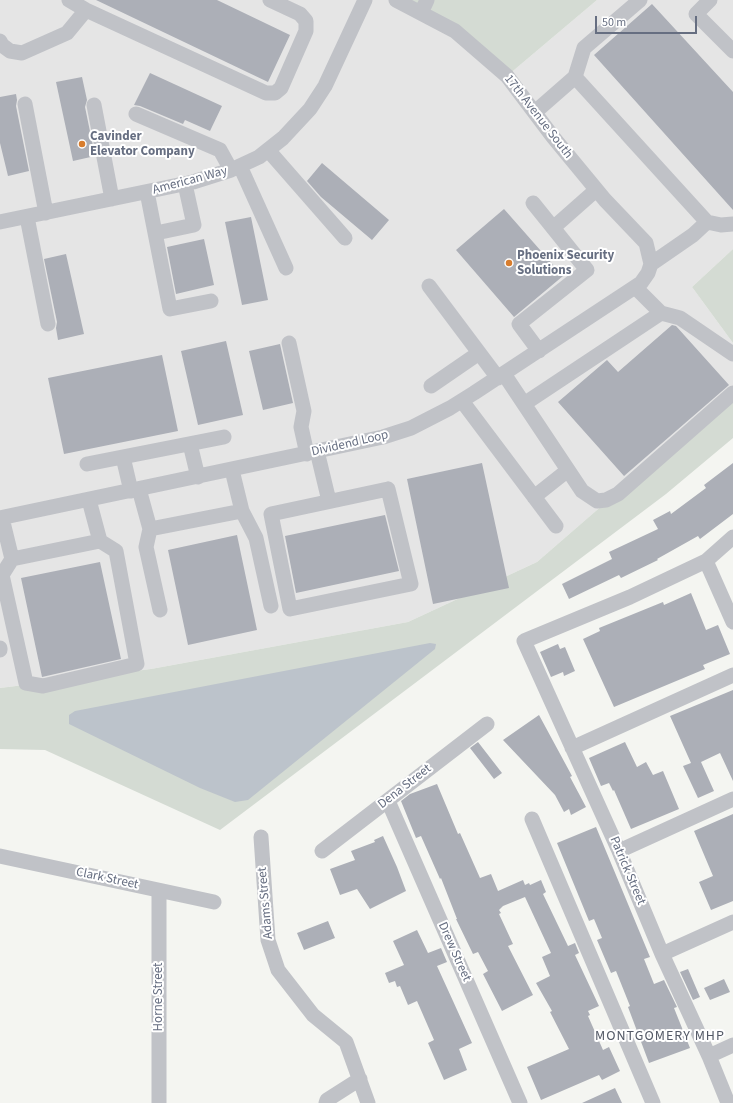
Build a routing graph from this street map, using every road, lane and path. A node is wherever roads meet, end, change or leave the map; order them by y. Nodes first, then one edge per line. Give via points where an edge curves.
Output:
1 (69, 0) edge
2 (270, 0) edge
3 (365, 0) edge
4 (396, 0) edge
5 (640, 0) edge
6 (710, 0) edge
7 (424, 7) edge
8 (86, 10) junction
9 (0, 41) edge
10 (733, 52) edge
11 (575, 77) junction
12 (25, 104) dead end
13 (94, 105) dead end
14 (535, 112) junction
15 (136, 114) dead end
16 (268, 150) junction
17 (235, 168) junction
18 (185, 184) junction
19 (596, 190) junction
20 (147, 192) junction
21 (112, 199) junction
22 (533, 203) dead end
23 (46, 213) junction
24 (27, 217) junction
25 (0, 222) edge
26 (707, 222) junction
27 (733, 224) edge
28 (553, 228) junction
29 (156, 233) junction
30 (345, 238) dead end
31 (650, 264) junction
32 (286, 268) dead end
33 (429, 286) dead end
34 (635, 286) junction
35 (211, 301) dead end
36 (661, 313) junction
37 (48, 324) dead end
38 (289, 343) dead end
39 (538, 351) junction
40 (479, 353) junction
41 (733, 354) edge
42 (501, 376) junction
43 (431, 386) dead end
44 (733, 393) edge
45 (462, 401) junction
46 (524, 404) junction
47 (224, 437) dead end
48 (190, 444) junction
49 (312, 452) junction
50 (123, 457) junction
51 (86, 464) dead end
52 (232, 470) junction
53 (568, 470) junction
54 (198, 477) junction
55 (135, 490) junction
56 (534, 497) junction
57 (89, 500) junction
58 (329, 501) junction
59 (242, 511) junction
60 (1, 518) edge
61 (556, 526) dead end
62 (150, 529) junction
63 (733, 537) edge
64 (100, 541) junction
65 (12, 559) junction
66 (706, 561) junction
67 (271, 606) dead end
68 (160, 610) dead end
69 (733, 622) edge
70 (733, 675) edge
71 (487, 724) dead end
72 (572, 748) junction
73 (733, 798) edge
74 (388, 801) junction
75 (532, 819) dead end
76 (261, 837) dead end
77 (322, 850) dead end
78 (619, 851) junction
79 (0, 856) edge
80 (160, 891) junction
81 (214, 902) dead end
82 (733, 922) edge
83 (662, 954) junction
84 (733, 1045) edge
85 (709, 1056) junction
86 (360, 1079) junction
87 (159, 1103) edge
88 (326, 1103) edge
89 (368, 1103) edge
90 (520, 1103) edge
91 (653, 1103) edge
92 (728, 1103) edge

1 - 8 street
2 - 8 street via 300,14 306,21 306,31 281,88 275,93 266,93
3 - 16 street, American Way via 325,86 310,109
4 - 7 street, 17th Avenue South
5 - 11 street via 584,48
6 - 10 street via 696,14
7 - 14 street, 17th Avenue South via 507,76
8 - 9 street via 67,33 22,53 10,51
11 - 14 street
11 - 26 street
12 - 23 street
13 - 21 street
14 - 19 street, 17th Avenue South
15 - 17 street via 220,150
16 - 17 street, American Way
16 - 30 street
17 - 18 street, American Way
17 - 32 street
18 - 20 street, American Way
18 - 29 street via 194,225
19 - 28 street
19 - 31 street, 17th Avenue South via 646,243
20 - 21 street, American Way
20 - 29 street
21 - 23 street, American Way
22 - 28 street
23 - 24 street, American Way
24 - 25 street, American Way
24 - 37 street
26 - 27 street
26 - 31 street via 693,235
28 - 39 street via 587,270 519,324
29 - 35 street via 170,309
31 - 34 street, Dividend Loop via 648,273 641,283
33 - 40 street
34 - 36 street
34 - 39 street, Dividend Loop
36 - 41 street via 680,318
36 - 46 street
38 - 49 street via 304,411 301,427
39 - 42 street, Dividend Loop
40 - 42 street
40 - 43 street
42 - 45 street, Dividend Loop
42 - 46 street
44 - 53 street via 618,494 606,500 597,501 582,491
45 - 49 street, Dividend Loop via 411,428 383,437
45 - 56 street
46 - 53 street
47 - 48 street
48 - 50 street
48 - 54 street
49 - 52 street, Dividend Loop
49 - 58 street
50 - 51 street
50 - 55 street
52 - 54 street, Dividend Loop
52 - 59 street
53 - 56 street
54 - 55 street, Dividend Loop
55 - 57 street, Dividend Loop
55 - 62 street
56 - 61 street
57 - 60 street, Dividend Loop
57 - 64 street
58 - 58 street via 388,489 411,584 290,609 271,514
59 - 62 street
59 - 67 street via 256,538
60 - 65 street
62 - 68 street via 146,547
63 - 66 street
64 - 65 street
64 - 65 street via 116,551 137,664 43,686 26,683 2,575
66 - 69 street
66 - 72 street, Patrick Street via 524,641
70 - 72 street
71 - 74 street, Dena Street
72 - 78 street, Patrick Street
73 - 78 street
74 - 77 street, Dena Street
74 - 90 street, Drew Street
75 - 91 street
76 - 86 street, Adams Street via 268,940 278,970 312,1014 346,1042
78 - 83 street, Patrick Street
79 - 80 street, Clark Street
80 - 81 street, Clark Street
80 - 87 street, Horne Street
82 - 83 street
83 - 85 street, Patrick Street
84 - 85 street
85 - 92 street, Patrick Street
86 - 88 street
86 - 89 street, Adams Street

